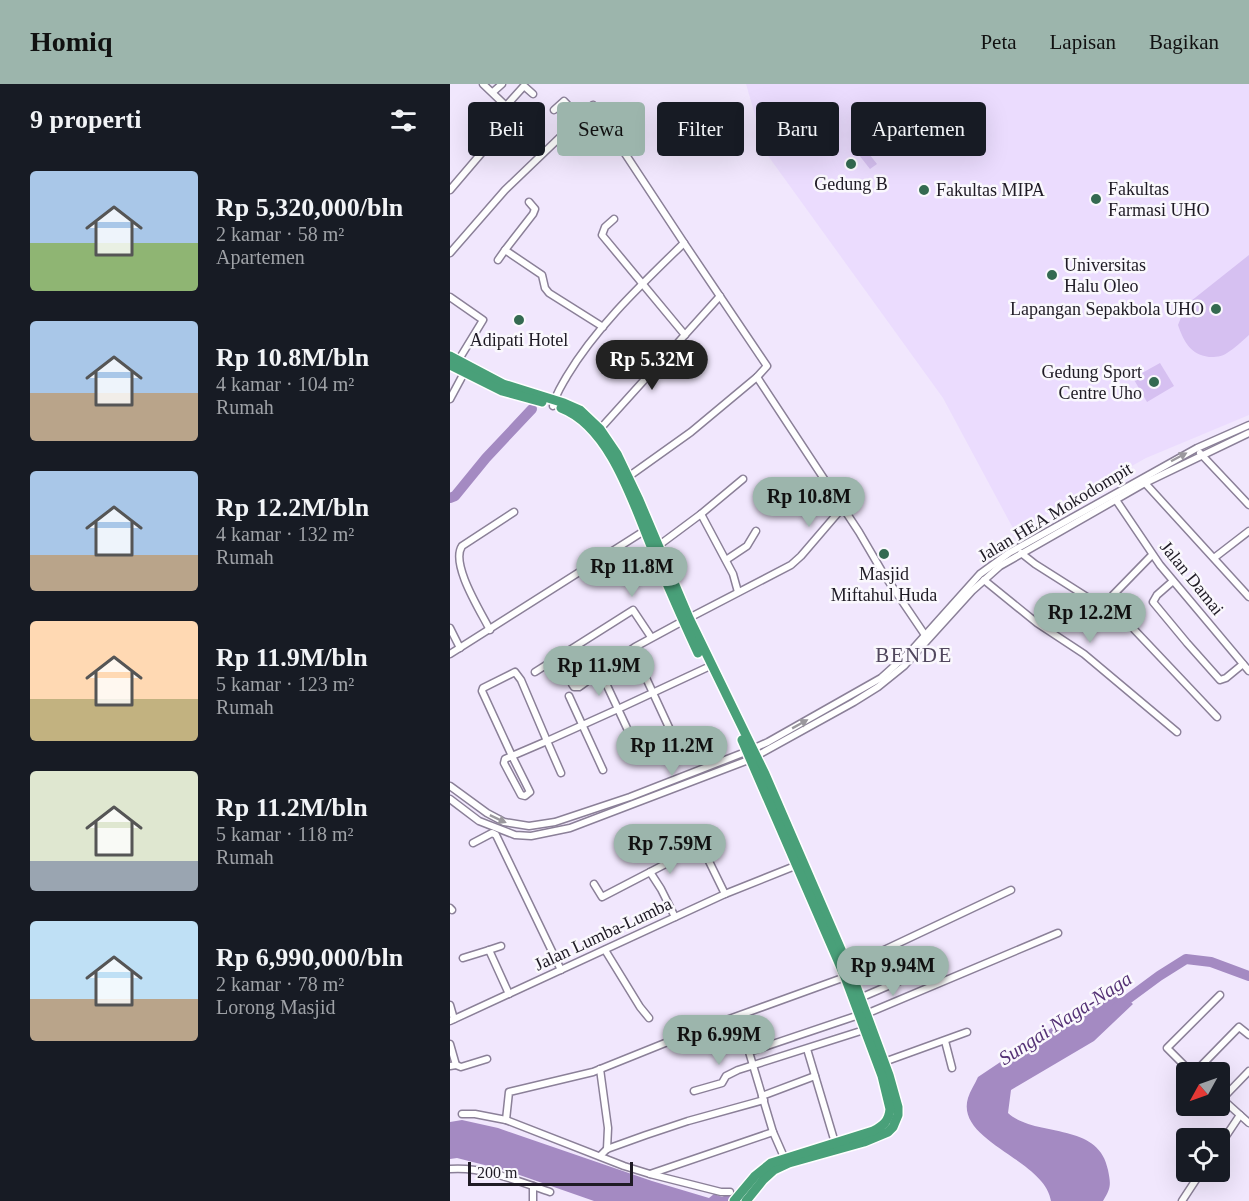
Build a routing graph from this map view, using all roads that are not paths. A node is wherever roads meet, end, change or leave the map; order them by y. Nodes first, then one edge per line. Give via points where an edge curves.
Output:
1 (483, 84) edge
2 (502, 84) edge
3 (493, 92) junction
4 (532, 94) dead end
5 (557, 140) edge
6 (479, 156) edge
7 (627, 156) edge
8 (450, 190) edge
9 (529, 202) dead end
10 (614, 219) dead end
11 (684, 243) junction
12 (505, 250) junction
13 (450, 253) edge
14 (498, 260) dead end
15 (642, 283) junction
16 (720, 296) junction
17 (450, 297) edge
18 (603, 327) junction
19 (685, 335) junction
20 (453, 361) edge
21 (464, 373) junction
22 (757, 377) junction
23 (450, 399) edge
24 (554, 402) junction
25 (1249, 425) edge
26 (600, 429) junction
27 (1249, 433) edge
28 (1196, 448) junction
29 (1202, 455) junction
30 (628, 477) junction
31 (743, 479) dead end
32 (1145, 483) junction
33 (1116, 500) junction
34 (636, 501) junction
35 (1249, 505) edge
36 (843, 507) junction
37 (514, 512) dead end
38 (701, 514) junction
39 (644, 531) junction
40 (756, 531) dead end
41 (1249, 531) edge
42 (1048, 534) junction
43 (658, 546) junction
44 (1021, 553) junction
45 (1152, 555) junction
46 (1214, 558) junction
47 (726, 560) junction
48 (984, 580) junction
49 (1173, 581) junction
50 (738, 592) junction
51 (1113, 595) dead end
52 (1249, 597) edge
53 (686, 619) junction
54 (450, 628) edge
55 (490, 630) junction
56 (691, 630) junction
57 (926, 635) junction
58 (651, 637) junction
59 (460, 648) junction
60 (634, 652) dead end
61 (450, 654) edge
62 (1243, 664) junction
63 (706, 668) junction
64 (1249, 671) edge
65 (535, 672) dead end
66 (602, 675) dead end
67 (572, 684) dead end
68 (652, 692) junction
69 (864, 692) junction
70 (569, 696) dead end
71 (618, 709) junction
72 (1217, 717) dead end
73 (583, 726) junction
74 (1177, 732) dead end
75 (672, 734) dead end
76 (547, 741) junction
77 (639, 754) dead end
78 (752, 754) junction
79 (512, 756) junction
80 (603, 770) dead end
81 (561, 773) dead end
82 (450, 786) edge
83 (450, 799) edge
84 (473, 843) dead end
85 (704, 849) dead end
86 (679, 857) dead end
87 (800, 864) junction
88 (650, 872) junction
89 (594, 884) dead end
90 (1011, 890) dead end
91 (724, 894) junction
92 (675, 917) junction
93 (1058, 933) dead end
94 (501, 946) dead end
95 (489, 950) junction
96 (605, 950) junction
97 (463, 958) dead end
98 (561, 970) junction
99 (848, 973) junction
100 (918, 973) dead end
101 (509, 994) junction
102 (1220, 995) dead end
103 (860, 998) junction
104 (450, 1005) edge
105 (862, 1015) junction
106 (649, 1018) dead end
107 (452, 1020) edge
108 (864, 1030) junction
109 (967, 1032) dead end
110 (1249, 1035) edge
111 (945, 1041) junction
112 (450, 1044) edge
113 (807, 1049) junction
114 (486, 1059) dead end
115 (884, 1062) junction
116 (1181, 1062) edge
117 (1206, 1062) edge
118 (453, 1065) edge
119 (753, 1065) junction
120 (952, 1068) dead end
121 (600, 1069) junction
122 (1249, 1071) edge
123 (815, 1076) junction
124 (1230, 1089) edge
125 (694, 1091) dead end
126 (763, 1098) junction
127 (1230, 1106) edge
128 (462, 1114) dead end
129 (1240, 1115) junction
130 (506, 1120) junction
131 (1249, 1123) edge
132 (1230, 1130) edge
133 (773, 1132) junction
134 (836, 1146) junction
135 (607, 1149) junction
136 (600, 1156) junction
137 (784, 1157) junction
138 (450, 1169) edge
139 (650, 1174) junction
140 (1194, 1182) edge
141 (534, 1186) junction
142 (550, 1192) dead end
143 (745, 1196) edge
144 (732, 1197) edge
145 (533, 1201) edge
146 (1182, 1201) edge

1 - 3 street
2 - 3 street
3 - 4 street via 506,106 524,86
5 - 13 street
6 - 8 street
7 - 11 street
9 - 12 street via 535,209 533,214
10 - 15 street via 602,235
11 - 15 street
11 - 16 street
12 - 14 street
12 - 18 street via 542,275 549,293
15 - 18 street
15 - 19 street
16 - 19 street
16 - 22 street via 767,363
17 - 20 street via 483,320
18 - 24 street via 584,349
19 - 26 street
20 - 21 highway
20 - 24 highway
21 - 23 street
21 - 24 highway via 502,391
22 - 30 street via 691,432
22 - 36 street
24 - 26 highway via 580,410
24 - 34 highway via 595,433
25 - 28 street, Jalan HEA Mokodompit
26 - 30 highway
27 - 29 street, Jalan HEA Mokodompit
28 - 29 street
42 -> 28 street, Jalan HEA Mokodompit
29 - 32 street, Jalan HEA Mokodompit
29 - 35 street
30 - 34 highway
31 - 38 street
32 - 33 street, Jalan HEA Mokodompit
32 - 46 street
33 - 42 street, Jalan HEA Mokodompit
33 - 45 street, Jalan Damai
34 - 39 highway
34 - 43 highway
36 - 50 street via 794,562
36 - 57 street
37 - 55 street via 459,551 460,569
38 - 43 street
38 - 47 street
39 - 53 highway
39 - 55 street
40 - 47 street via 744,548
41 - 46 street
42 - 44 street, Jalan HEA Mokodompit
42 - 57 street, Jalan HEA Mokodompit via 1009,553 980,574
43 - 53 highway
44 - 48 street, Jalan HEA Mokodompit
44 - 72 street via 1128,622
45 - 49 street, Jalan Damai
45 - 51 street
46 - 52 street
47 - 50 street
48 - 69 street, Jalan HEA Mokodompit via 904,666
48 - 74 street via 1042,627 1084,654
49 - 62 street, Jalan Damai
49 - 62 street via 1153,602 1187,643 1220,680
50 - 53 street
53 - 56 highway
53 - 58 street
54 - 59 street
55 - 59 street
56 - 63 highway
56 - 78 highway
57 - 69 street, Jalan HEA Mokodompit via 896,667
58 - 65 street via 633,610
58 - 67 street via 584,684
59 - 61 street
60 - 68 street
62 - 64 street, Jalan Damai
63 - 68 street
63 - 78 highway
66 - 71 street
68 - 71 street
68 - 75 street
69 - 78 street, Jalan HEA Mokodompit
70 - 73 street
71 - 73 street
71 - 77 street
73 - 76 street
73 - 80 street
76 - 79 street
76 - 79 street via 517,672 512,674 482,691
76 - 81 street
82 -> 78 street via 504,822 529,826 555,822
78 - 83 street via 570,828 531,836 515,835 479,822
78 - 87 highway
79 - 79 street via 530,792 526,795 521,795 504,763
84 - 98 street via 492,833 496,835
85 - 91 street
86 - 88 street
87 - 91 street, Jalan Lumba-Lumba
87 - 99 highway
88 - 89 street via 603,897
88 - 92 street
90 - 99 street
91 - 92 street, Jalan Lumba-Lumba
92 - 96 street, Jalan Lumba-Lumba
93 - 105 street
94 - 95 street
95 - 97 street
95 - 101 street
96 - 98 street, Jalan Lumba-Lumba
96 - 106 street
98 - 101 street, Jalan Lumba-Lumba
99 - 103 highway
99 - 105 highway
99 - 121 street
100 - 103 street
101 - 107 street, Jalan Lumba-Lumba
102 - 116 street via 1167,1048
103 - 105 highway
104 - 107 street
105 - 108 highway
105 - 115 highway
105 - 119 street via 750,1050
108 - 113 street
108 - 134 highway via 882,1076 890,1115 881,1128
109 - 111 street
110 - 117 street via 1239,1027
111 - 115 street
111 - 120 street
112 - 118 street
113 - 119 street
113 - 123 street
114 - 118 street via 461,1067
115 - 134 highway via 898,1107 896,1122 880,1136
119 - 125 street via 726,1076 722,1083
119 - 126 street
121 - 130 street via 509,1092
121 - 135 street
122 - 124 street
123 - 126 street
123 - 134 street
126 - 133 street
126 - 135 street
127 - 129 street
128 - 130 street
129 - 131 street
129 - 132 street
130 - 136 street
133 - 137 street
133 - 139 street
134 - 137 highway
134 - 143 highway via 774,1170
135 - 136 street
136 - 139 street
137 - 143 highway via 763,1168
138 - 141 street via 463,1168
139 - 144 street
140 - 146 street
141 - 142 street
141 - 145 street
143 - 144 highway

